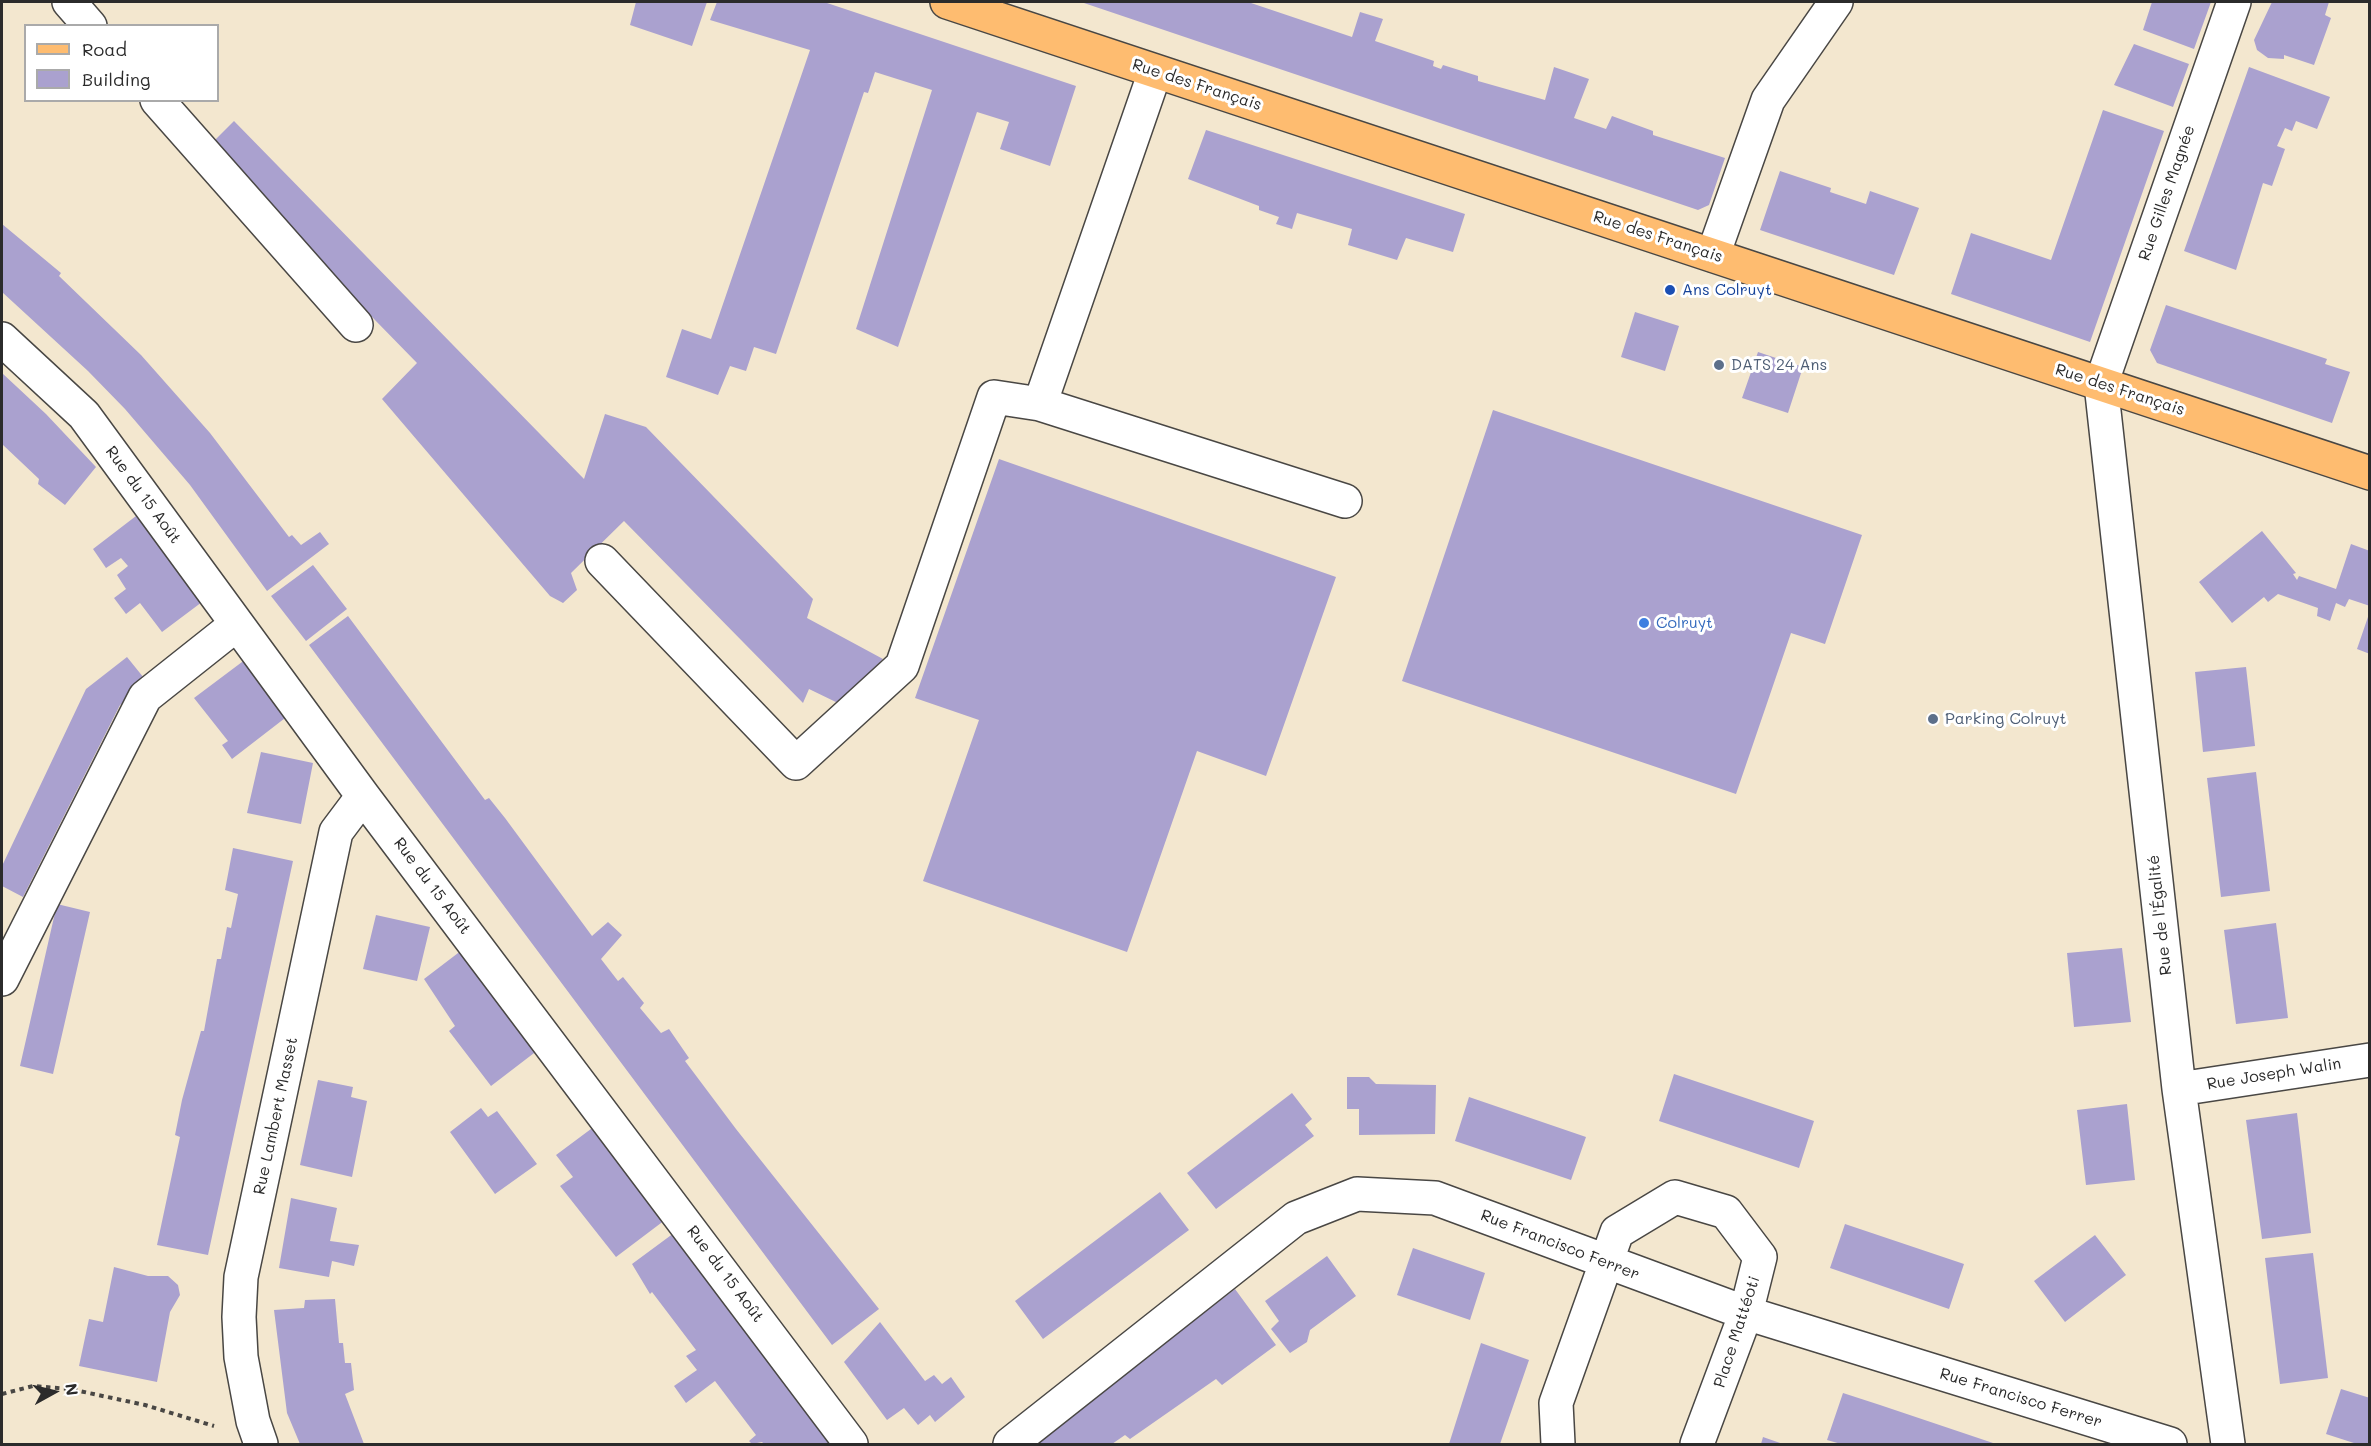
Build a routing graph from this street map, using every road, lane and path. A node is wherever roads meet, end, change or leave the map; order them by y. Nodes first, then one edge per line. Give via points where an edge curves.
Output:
1 (69, 2) edge
2 (947, 2) edge
3 (1836, 2) edge
4 (2234, 2) edge
5 (88, 24) edge
6 (1155, 72) junction
7 (159, 102) edge
8 (1713, 255) junction
9 (356, 325) dead end
10 (2, 339) edge
11 (2101, 384) junction
12 (1040, 404) junction
13 (2370, 473) edge
14 (1345, 501) dead end
15 (602, 561) dead end
16 (237, 624) junction
17 (363, 796) junction
18 (2, 979) edge
19 (2370, 1060) edge
20 (2180, 1089) junction
21 (1607, 1263) junction
22 (1746, 1313) junction
23 (2, 1394) edge
24 (214, 1426) dead end
25 (261, 1444) edge
26 (851, 1444) edge
27 (1010, 1444) edge
28 (1558, 1444) edge
29 (1697, 1444) edge
30 (2170, 1444) edge
31 (2228, 1444) edge

1 - 5 street
2 - 6 main road, Rue des Français
3 - 8 street via 1768,100
4 - 11 street, Rue Gilles Magnée
6 - 8 main road, Rue des Français
6 - 12 street
7 - 9 street
8 - 11 main road, Rue des Français
10 - 16 street, Rue du 15 Août via 84,415
11 - 13 main road, Rue des Français
11 - 20 street, Rue de l'Égalité
12 - 14 street
12 - 15 street via 994,397 902,666 796,764
16 - 17 street, Rue du 15 Août
16 - 18 street via 145,697
17 - 25 street, Rue Lambert Masset via 336,832 241,1278 241,1357
17 - 26 street, Rue du 15 Août
19 - 20 street, Rue Joseph Walin
20 - 31 street, Rue de l'Égalité
21 - 22 street, Rue Francisco Ferrer
21 - 22 street, Place Mattéoti via 1617,1232 1675,1197 1726,1212 1760,1257
21 - 27 street, Rue Francisco Ferrer via 1435,1198 1357,1194 1296,1218
21 - 28 street, Place Mattéoti via 1556,1403
22 - 29 street, Place Mattéoti
22 - 30 street, Rue Francisco Ferrer
23 - 24 path via 33,1386 70,1389 145,1405

